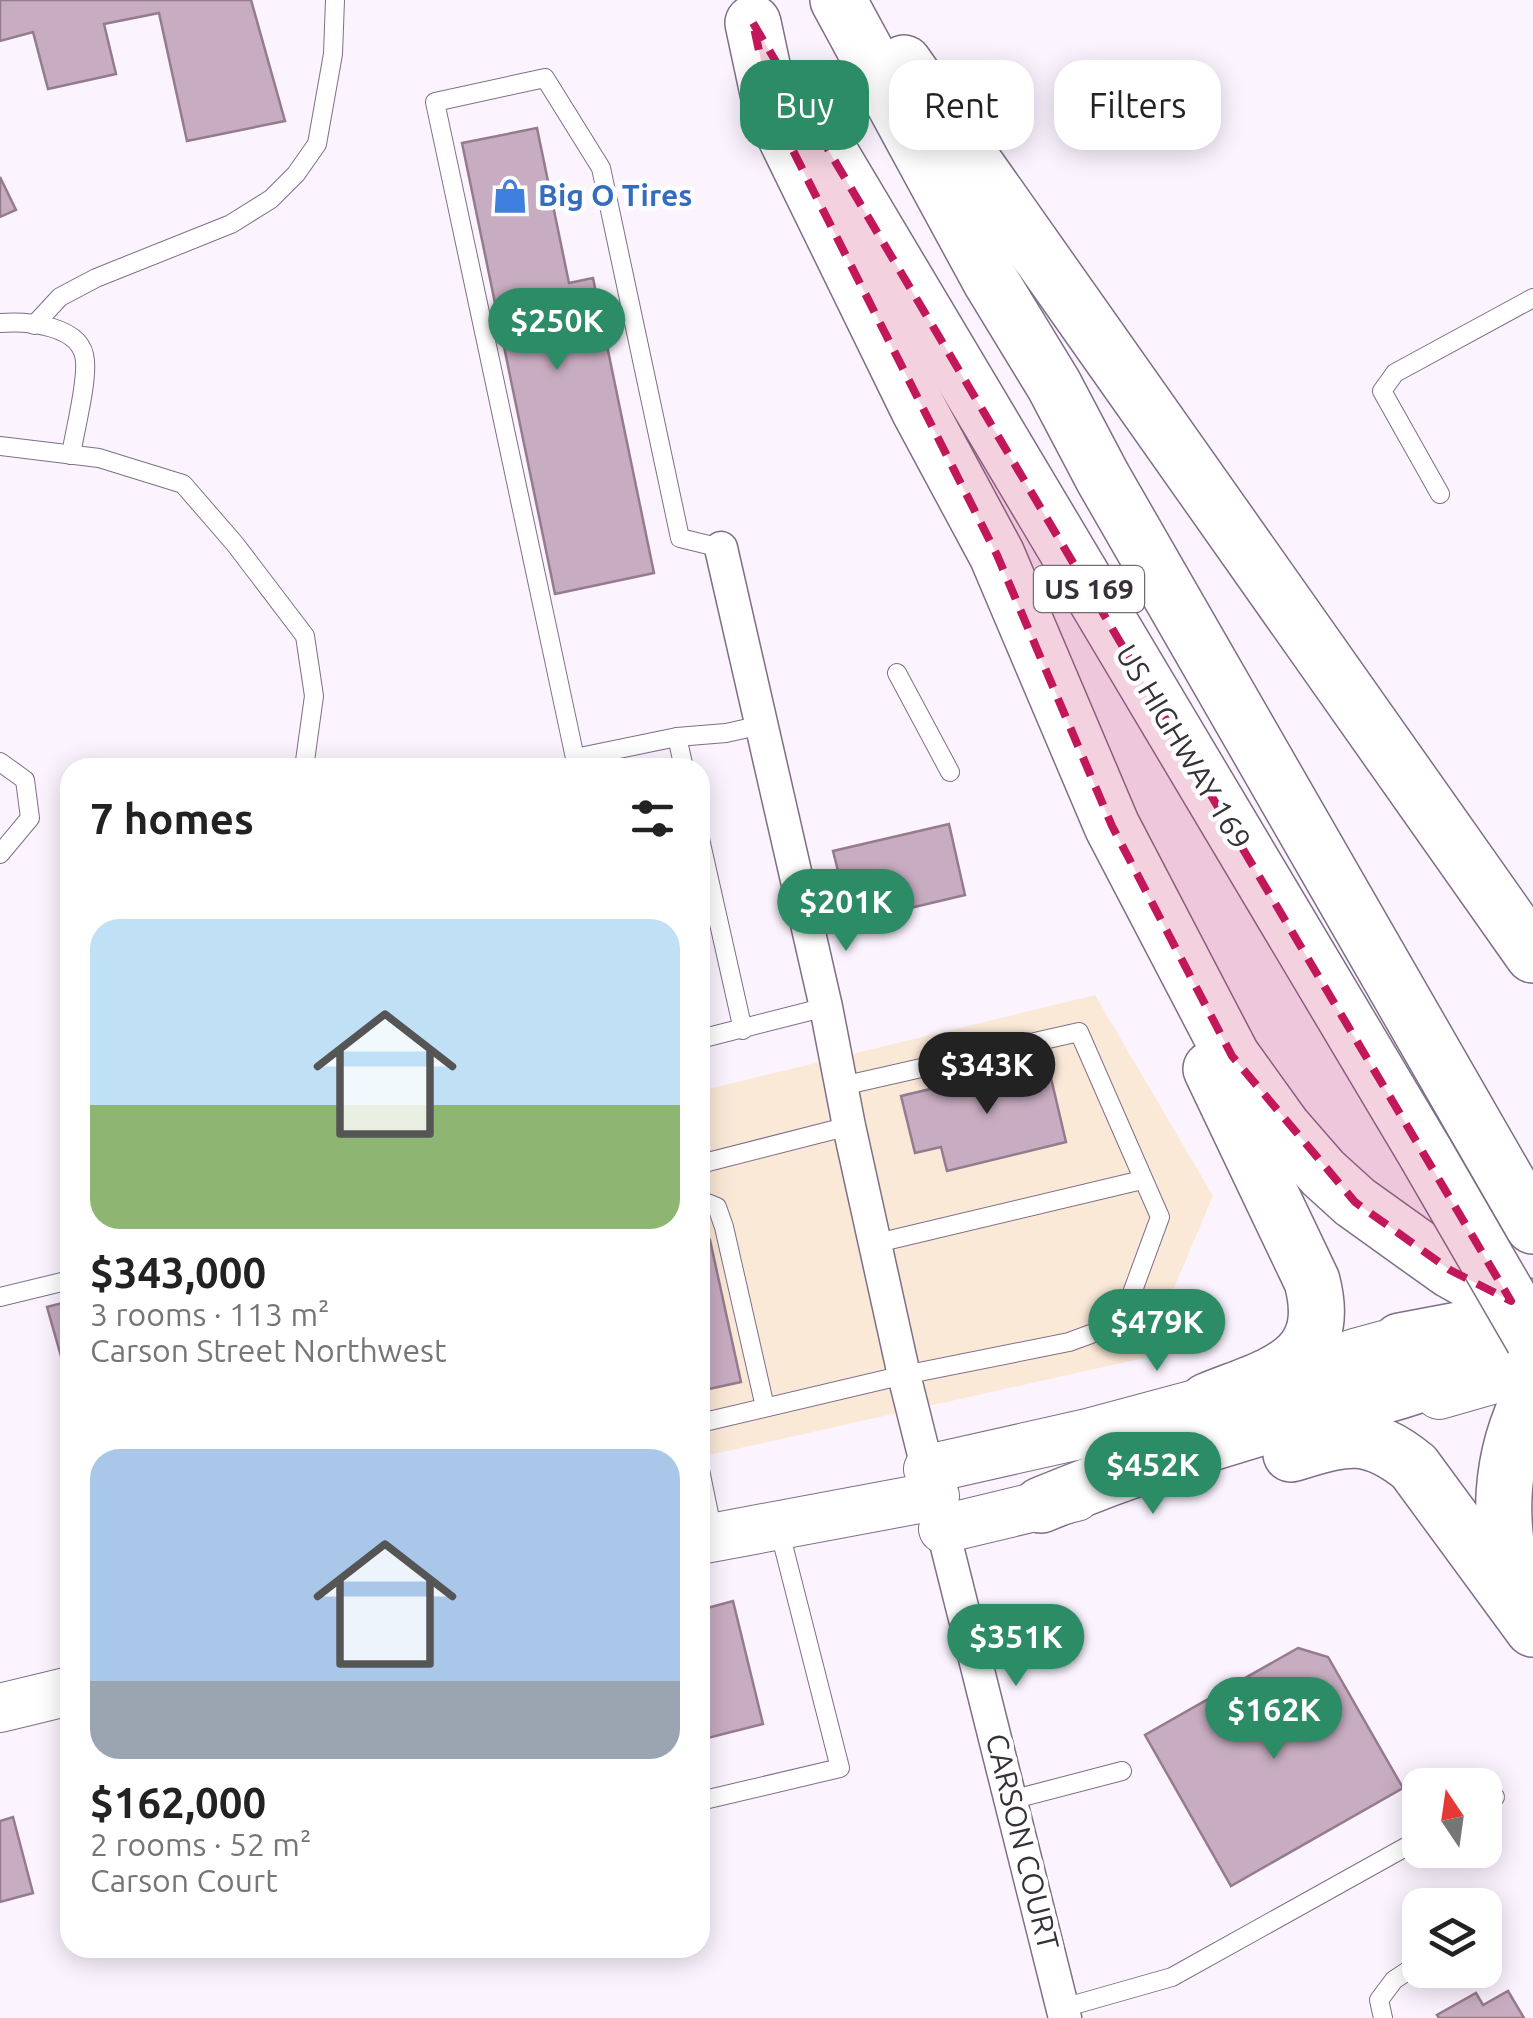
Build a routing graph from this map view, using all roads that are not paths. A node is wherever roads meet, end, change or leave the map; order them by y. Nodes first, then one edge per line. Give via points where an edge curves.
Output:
1 (335, 0) edge
2 (838, 0) edge
3 (852, 0) edge
4 (747, 12) edge
5 (1533, 298) edge
6 (0, 324) edge
7 (34, 326) junction
8 (0, 446) edge
9 (71, 455) junction
10 (1440, 494) dead end
11 (720, 548) joint
12 (896, 673) dead end
13 (762, 725) junction
14 (677, 737) junction
15 (305, 758) edge
16 (682, 758) edge
17 (0, 762) edge
18 (950, 772) dead end
19 (1112, 826) junction
20 (0, 854) edge
21 (710, 883) edge
22 (1533, 956) edge
23 (826, 1007) junction
24 (743, 1030) junction
25 (710, 1037) edge
26 (842, 1086) junction
27 (849, 1126) junction
28 (710, 1161) edge
29 (1142, 1180) junction
30 (710, 1204) edge
31 (1533, 1226) edge
32 (876, 1244) junction
33 (60, 1282) edge
34 (0, 1297) edge
35 (1529, 1326) edge
36 (1400, 1341) joint
37 (904, 1375) junction
38 (1533, 1391) edge
39 (1207, 1401) junction
40 (765, 1407) junction
41 (710, 1420) edge
42 (1533, 1454) edge
43 (1121, 1485) junction
44 (935, 1498) junction
45 (1042, 1506) junction
46 (778, 1525) junction
47 (710, 1537) edge
48 (1533, 1555) edge
49 (1530, 1625) edge
50 (60, 1693) edge
51 (0, 1708) edge
52 (1122, 1771) dead end
53 (710, 1799) edge
54 (1011, 1800) junction
55 (1402, 1849) edge
56 (1402, 1975) edge
57 (1064, 2013) edge
58 (1383, 2018) edge

1 - 7 lane via 317,144 296,174 231,224 60,298
2 - 31 highway, US HIGHWAY 169 / US 169 via 990,280
3 - 22 highway via 922,85
4 - 19 highway via 771,107 997,555
4 - 35 highway, US HIGHWAY 169 / US 169, bridge
5 - 10 lane via 1394,373 1382,392
6 - 7 lane
7 - 9 lane via 54,327 75,340 86,358
8 - 9 lane
9 - 15 lane via 183,484 236,544 305,636 314,696
11 - 13 street, CARSON COURT
11 - 14 lane via 680,538 601,168 546,78 435,102 575,758
12 - 18 lane
13 - 14 lane
13 - 23 street, CARSON COURT
14 - 16 lane
17 - 20 lane via 25,780 30,818
19 - 35 highway via 1232,1056 1313,1162 1354,1202
19 - 39 highway via 1126,881 1319,1307 1316,1334 1300,1355 1276,1373
21 - 24 lane
23 - 24 lane
23 - 26 street, CARSON COURT
24 - 25 lane
26 - 27 street, CARSON COURT
26 - 29 lane via 1079,1032
27 - 28 lane
27 - 32 street, CARSON COURT
29 - 32 lane
29 - 37 lane via 1160,1217 1121,1323 1068,1342
30 - 40 lane via 724,1227
32 - 37 street, CARSON COURT
33 - 34 lane
35 - 36 highway
35 - 43 main road
35 - 45 highway via 1480,1359 1388,1396 1196,1447
36 - 39 main road
37 - 40 lane
37 - 44 street, CARSON COURT
38 - 49 highway via 1510,1446 1503,1515 1510,1569
39 - 44 main road via 1088,1433
40 - 41 lane
42 - 48 highway via 1526,1493
43 - 45 main road
43 - 49 highway via 1186,1480 1337,1441 1389,1447 1414,1467
44 - 45 main road
44 - 46 main road
44 - 54 street, CARSON COURT
46 - 47 main road
46 - 53 lane via 840,1768
50 - 51 main road
52 - 54 lane
54 - 57 street, CARSON COURT
55 - 57 lane via 1172,1977
56 - 58 lane via 1379,2000

